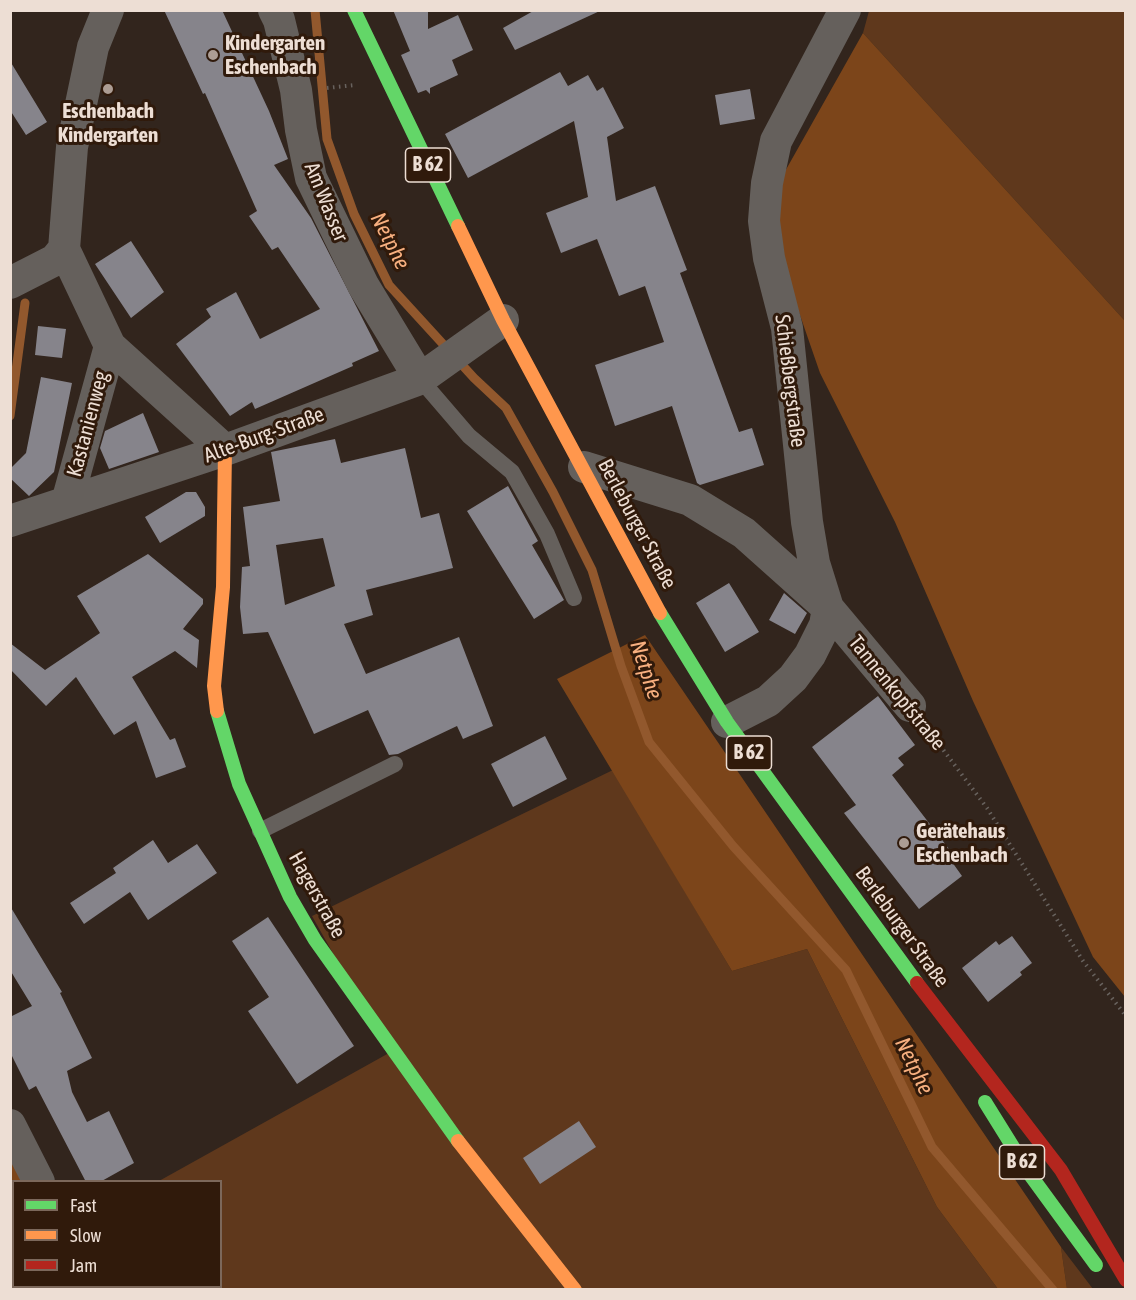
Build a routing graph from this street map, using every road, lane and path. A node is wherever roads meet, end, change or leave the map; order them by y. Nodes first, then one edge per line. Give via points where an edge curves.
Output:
1 (108, 10) edge
2 (274, 10) edge
3 (354, 10) edge
4 (845, 10) edge
5 (64, 249) junction
6 (10, 283) edge
7 (503, 320) junction
8 (110, 346) junction
9 (430, 372) junction
10 (225, 450) junction
11 (584, 467) junction
12 (67, 502) junction
13 (10, 521) edge
14 (574, 598) dead end
15 (828, 609) junction
16 (910, 706) joint
17 (727, 722) junction
18 (395, 764) dead end
19 (260, 831) junction
20 (1125, 1016) edge
21 (944, 1020) junction
22 (10, 1125) edge
23 (38, 1180) edge
24 (1125, 1280) edge
25 (575, 1290) edge
26 (1122, 1290) edge

1 - 5 street via 93,47 72,147
2 - 9 street, Am Wasser via 296,90 311,178 363,285
3 - 7 main road, Berleburger Straße / B 62
4 - 15 street, Schießbergstraße via 776,141 766,183 764,221 787,328 807,522
5 - 6 street via 55,260
5 - 8 street, Kastanienweg
7 - 9 street, Alte-Burg-Straße
7 - 11 main road, Berleburger Straße / B 62
8 - 10 street, Kastanienweg
8 - 12 street, Kastanienweg
9 - 10 street, Alte-Burg-Straße
9 - 14 lane via 470,436 512,472 547,534
10 - 12 street, Alte-Burg-Straße
10 - 19 main road, Hagerstraße via 223,587 214,686 217,715 239,784
11 - 15 street, Tannenkopfstraße via 690,500 723,518
11 - 17 main road, Berleburger Straße / B 62 via 672,634
12 - 13 street, Alte-Burg-Straße
15 - 16 street, Tannenkopfstraße
15 - 17 street via 810,656 794,678 768,701
16 - 20 path, Tannenkopfstraße via 987,808 1083,961
17 - 21 main road, Berleburger Straße / B 62
18 - 19 lane
19 - 25 main road, Hagerstraße via 315,940 471,1158
21 - 24 main road, Berleburger Straße / B 62 via 1061,1170
21 - 26 main road, Berleburger Straße / B 62 via 971,1080 1031,1176 1096,1264
22 - 23 street

